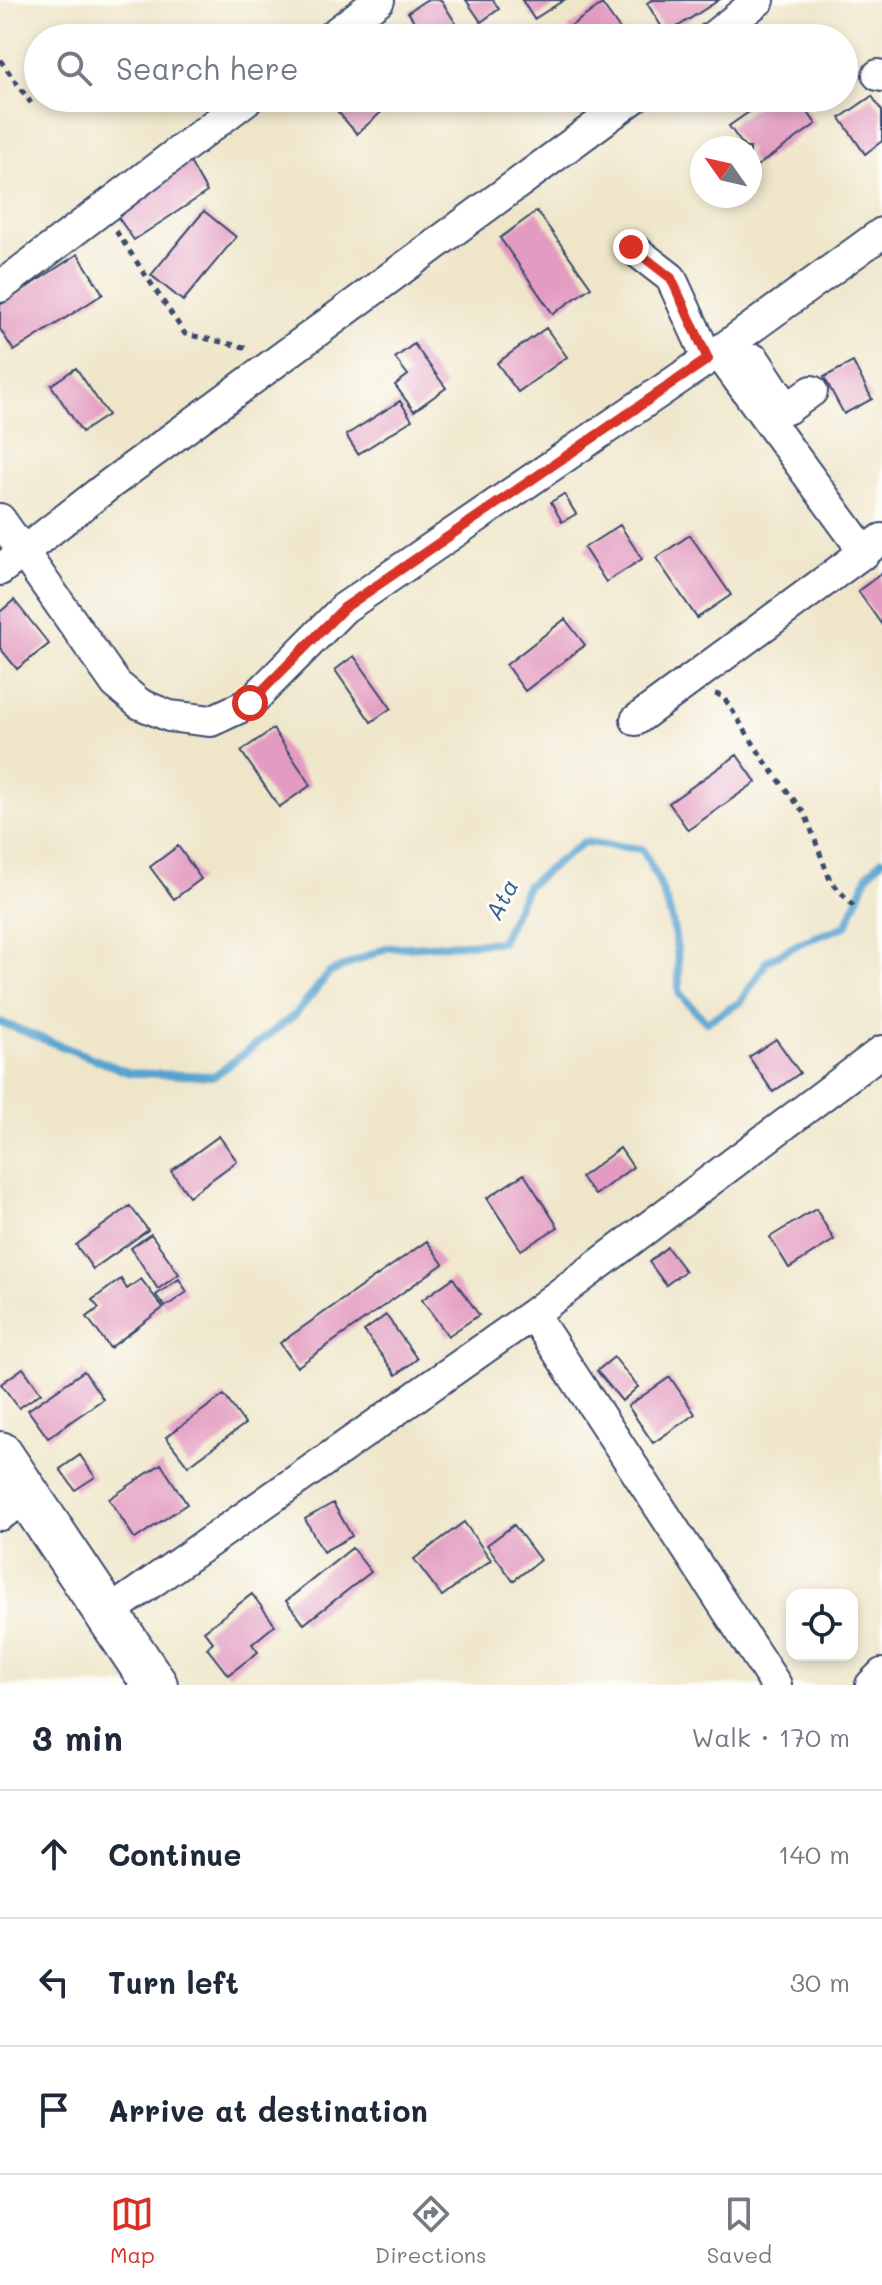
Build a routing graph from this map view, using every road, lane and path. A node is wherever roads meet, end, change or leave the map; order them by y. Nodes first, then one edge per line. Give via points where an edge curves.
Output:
1 (379, 0) edge
2 (759, 0) edge
3 (347, 24) edge
4 (729, 24) edge
5 (0, 60) edge
6 (24, 93) edge
7 (230, 112) edge
8 (615, 112) edge
9 (102, 209) junction
10 (882, 233) edge
11 (631, 247) dead end
12 (0, 287) edge
13 (285, 356) junction
14 (720, 361) junction
15 (812, 391) dead end
16 (0, 519) edge
17 (874, 546) edge
18 (11, 562) edge
19 (683, 686) junction
20 (636, 720) dead end
21 (854, 907) dead end
22 (882, 1051) edge
23 (533, 1314) junction
24 (0, 1454) edge
25 (14, 1506) edge
26 (108, 1613) junction
27 (882, 1674) edge
28 (155, 1685) edge
29 (776, 1685) edge
30 (871, 1685) edge

1 - 3 street
2 - 4 street
5 - 6 path
7 - 9 street
8 - 13 street
9 - 12 street
9 - 13 path via 185,334
10 - 14 street
11 - 14 street via 671,278
13 - 18 street
14 - 15 street via 755,360 787,409
14 - 17 street
14 - 18 street via 344,608 250,703 211,721 169,716 140,704 116,684
16 - 18 street
17 - 19 street
19 - 20 street
19 - 21 path via 723,696 806,816 830,880
22 - 23 street
23 - 26 street
23 - 29 street
24 - 25 highway
25 - 26 highway
26 - 28 highway
27 - 30 street

